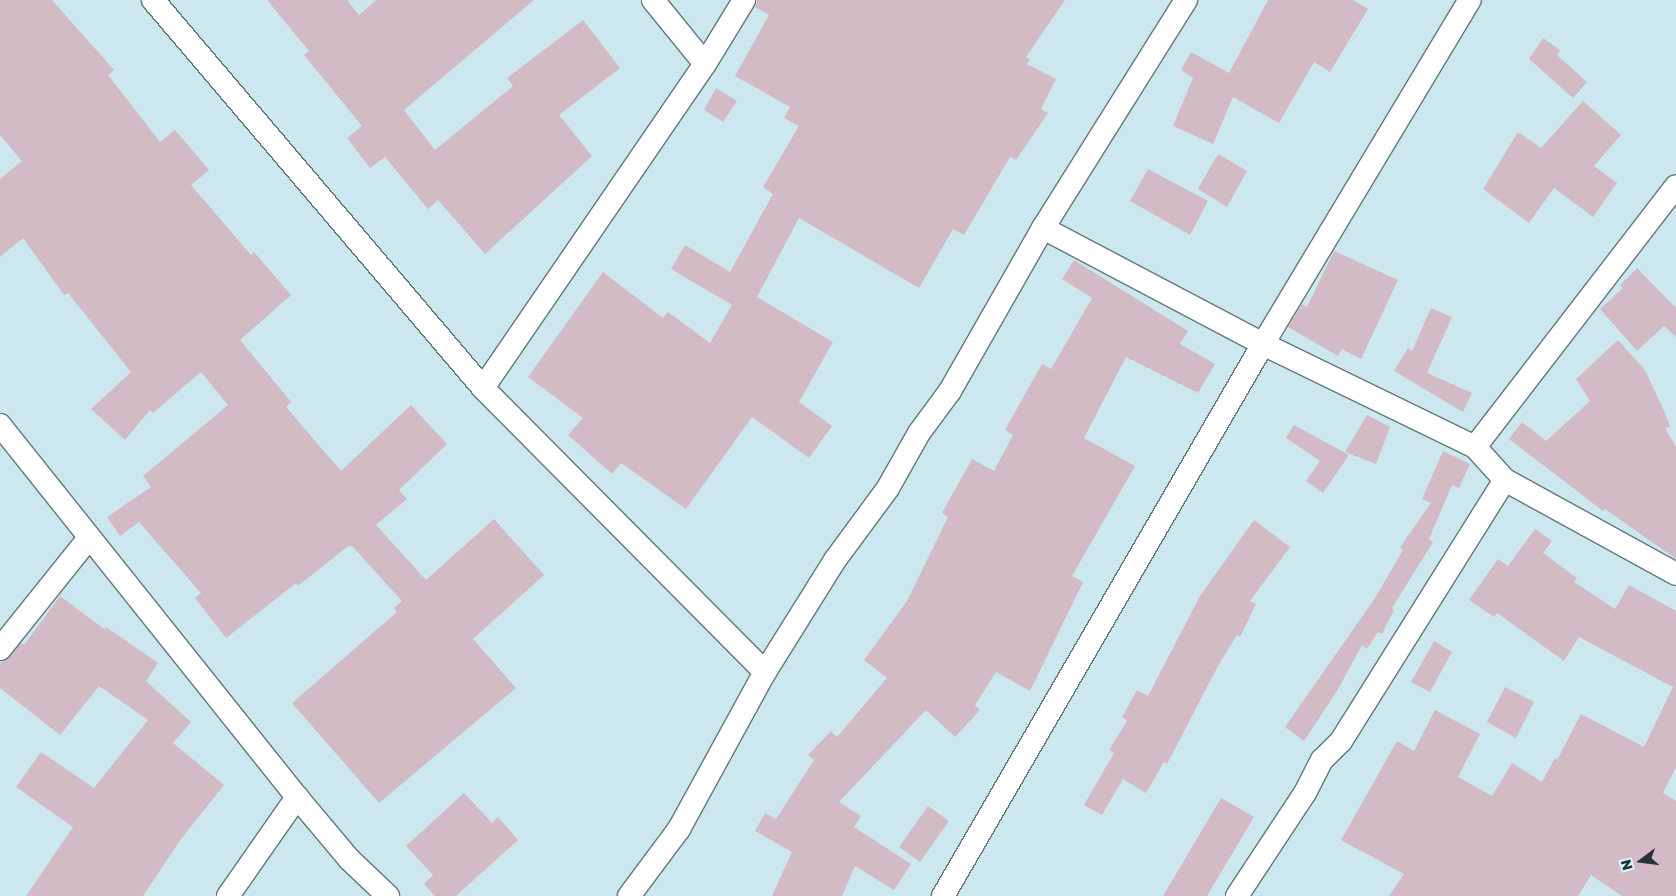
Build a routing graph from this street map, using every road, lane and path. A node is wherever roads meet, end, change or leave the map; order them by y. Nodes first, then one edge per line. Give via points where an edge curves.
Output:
1 (153, 0) edge
2 (653, 0) edge
3 (744, 0) edge
4 (1186, 0) edge
5 (1470, 0) edge
6 (706, 64) junction
7 (1676, 186) edge
8 (1043, 228) junction
9 (1263, 344) junction
10 (484, 388) junction
11 (0, 425) edge
12 (1475, 448) junction
13 (1505, 480) junction
14 (90, 538) junction
15 (1676, 574) edge
16 (0, 649) edge
17 (766, 672) junction
18 (297, 796) junction
19 (228, 896) edge
20 (388, 896) edge
21 (629, 896) edge
22 (943, 896) edge
23 (1237, 896) edge

1 - 10 street
2 - 6 street
3 - 6 street
4 - 8 street
5 - 9 street
6 - 10 street
7 - 12 street
8 - 9 street
8 - 17 street via 950,391 919,433 888,488 835,560
9 - 12 street
9 - 22 street
10 - 17 street
11 - 14 street
12 - 13 street
13 - 15 street
13 - 23 street via 1341,741 1322,760 1305,793
14 - 16 street
14 - 18 street
17 - 21 street via 679,829
18 - 19 street
18 - 20 street via 349,858

